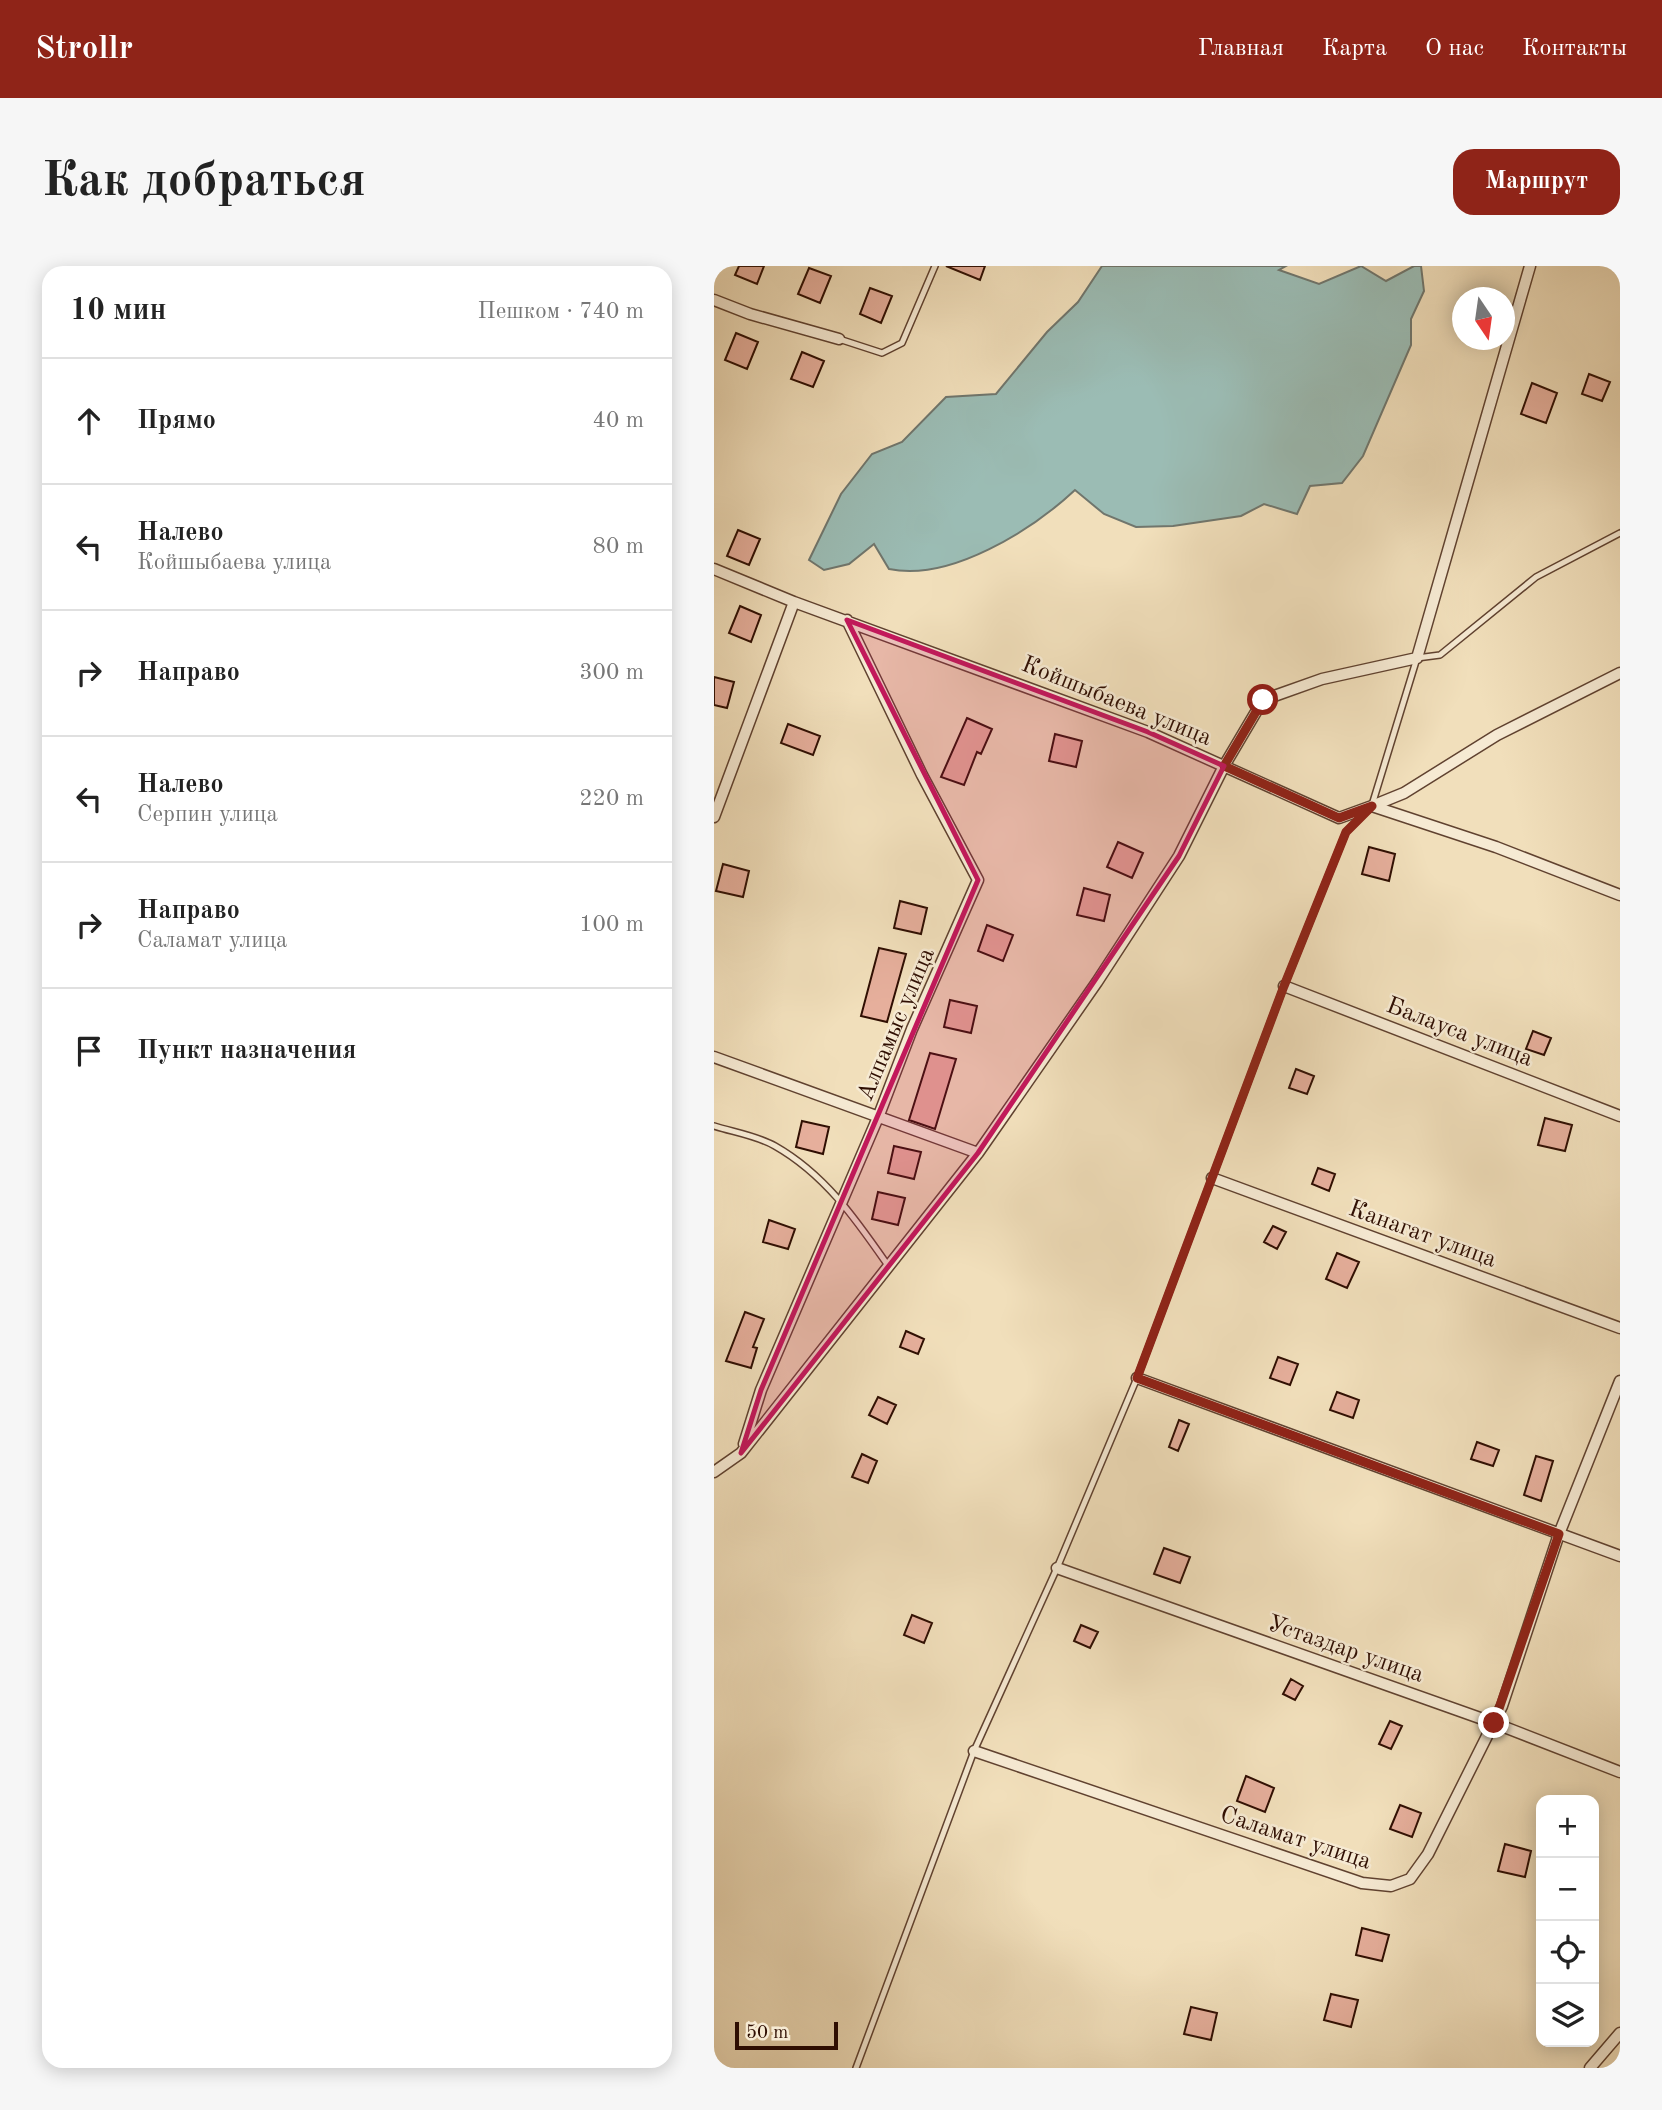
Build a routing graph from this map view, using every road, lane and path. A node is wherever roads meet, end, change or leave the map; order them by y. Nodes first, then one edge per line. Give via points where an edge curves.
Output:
1 (936, 266) edge
2 (1530, 266) edge
3 (714, 300) edge
4 (839, 339) joint
5 (1620, 533) edge
6 (714, 569) edge
7 (794, 602) junction
8 (847, 620) junction
9 (1417, 658) junction
10 (1620, 673) edge
11 (1224, 766) junction
12 (1372, 806) junction
13 (714, 817) edge
14 (1620, 895) edge
15 (1284, 986) junction
16 (714, 1057) edge
17 (879, 1115) junction
18 (1620, 1116) edge
19 (714, 1126) edge
20 (978, 1153) junction
21 (1212, 1178) junction
22 (843, 1201) junction
23 (889, 1267) junction
24 (1620, 1328) edge
25 (1137, 1378) junction
26 (1620, 1381) edge
27 (740, 1453) junction
28 (714, 1472) edge
29 (1559, 1534) junction
30 (1620, 1556) edge
31 (1057, 1568) junction
32 (1494, 1723) junction
33 (974, 1751) junction
34 (1620, 1772) edge
35 (1620, 2033) edge
36 (856, 2068) edge
37 (1590, 2068) edge

1 - 4 lane via 902,343 882,353
2 - 9 street
3 - 4 street
5 - 9 lane via 1536,577 1440,655
6 - 7 street, Койшыбаева улица
7 - 8 street, Койшыбаева улица
7 - 13 street
8 - 11 street, Койшыбаева улица via 1148,732
8 - 17 street, Алпамыс улица via 978,880
9 - 11 street via 1322,679 1263,700
9 - 12 lane
10 - 12 street, Койшыбаева улица via 1497,735 1404,793
11 - 12 street, Койшыбаева улица via 1339,818
11 - 20 street via 1179,856
12 - 14 street
12 - 15 lane via 1346,832
15 - 18 street, Балауса улица
15 - 21 lane
16 - 17 street
17 - 20 street
17 - 22 street, Алпамыс улица
19 - 22 lane via 774,1145
20 - 23 street
21 - 24 street, Канагат улица
21 - 25 lane
22 - 23 lane
22 - 27 street, Алпамыс улица via 761,1390
23 - 27 street
25 - 29 street
25 - 31 lane
26 - 29 street, Саламат улица
27 - 28 street
29 - 30 street
29 - 32 street, Саламат улица
31 - 32 street, Устаздар улица
31 - 33 lane
32 - 33 street, Саламат улица via 1428,1854 1410,1879 1391,1886 1362,1883
32 - 34 street, Устаздар улица
33 - 36 lane
35 - 37 street

